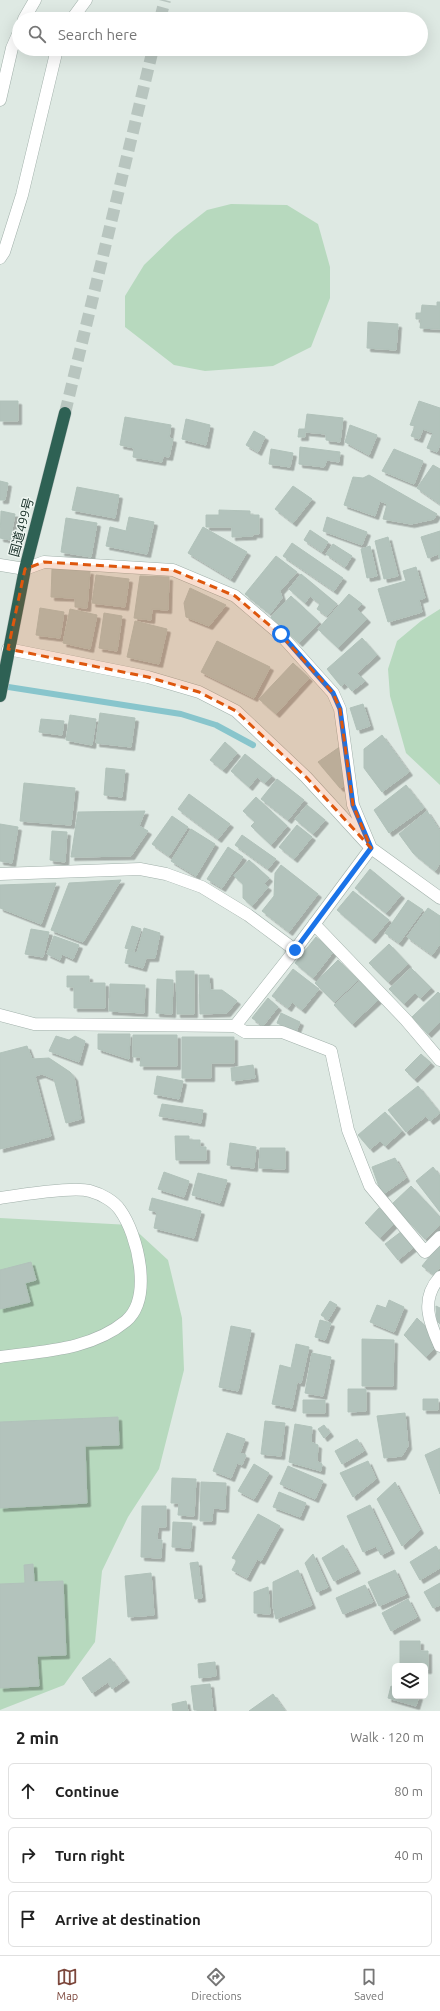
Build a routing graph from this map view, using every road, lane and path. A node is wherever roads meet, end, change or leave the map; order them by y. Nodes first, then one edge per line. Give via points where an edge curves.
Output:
1 (35, 0) edge
2 (86, 0) edge
3 (28, 12) edge
4 (77, 12) edge
5 (12, 48) edge
6 (55, 56) edge
7 (0, 100) edge
8 (0, 258) edge
9 (65, 413) tunnel mouth
10 (0, 565) edge
11 (24, 569) junction
12 (8, 649) junction
13 (0, 696) edge
14 (371, 848) junction
15 (0, 874) edge
16 (440, 898) edge
17 (314, 924) junction
18 (295, 950) junction
19 (0, 1015) edge
20 (235, 1026) junction
21 (440, 1060) edge
22 (0, 1198) edge
23 (440, 1237) edge
24 (440, 1277) edge
25 (440, 1346) edge
26 (0, 1357) edge

1 - 3 street
2 - 4 street
5 - 7 street
6 - 8 street via 22,195
9 - 11 highway, 国道499号
10 - 11 street
11 - 12 highway, 国道499号
11 - 14 street via 44,562 173,570 235,596 281,634 333,693 340,709 353,805
12 - 13 highway, 国道499号
12 - 14 street via 155,680 199,692 236,711 306,777
14 - 16 street
14 - 17 street
15 - 18 street via 140,869 166,874 208,891 248,915
17 - 18 street
17 - 21 street via 401,1014
18 - 20 street
19 - 20 street via 34,1024
20 - 23 street via 245,1032 282,1032 331,1051 348,1130 370,1186 425,1252
22 - 26 street via 89,1190 109,1200 120,1209 136,1242 140,1281 134,1312 106,1334 76,1346
24 - 25 street via 433,1284 427,1310

